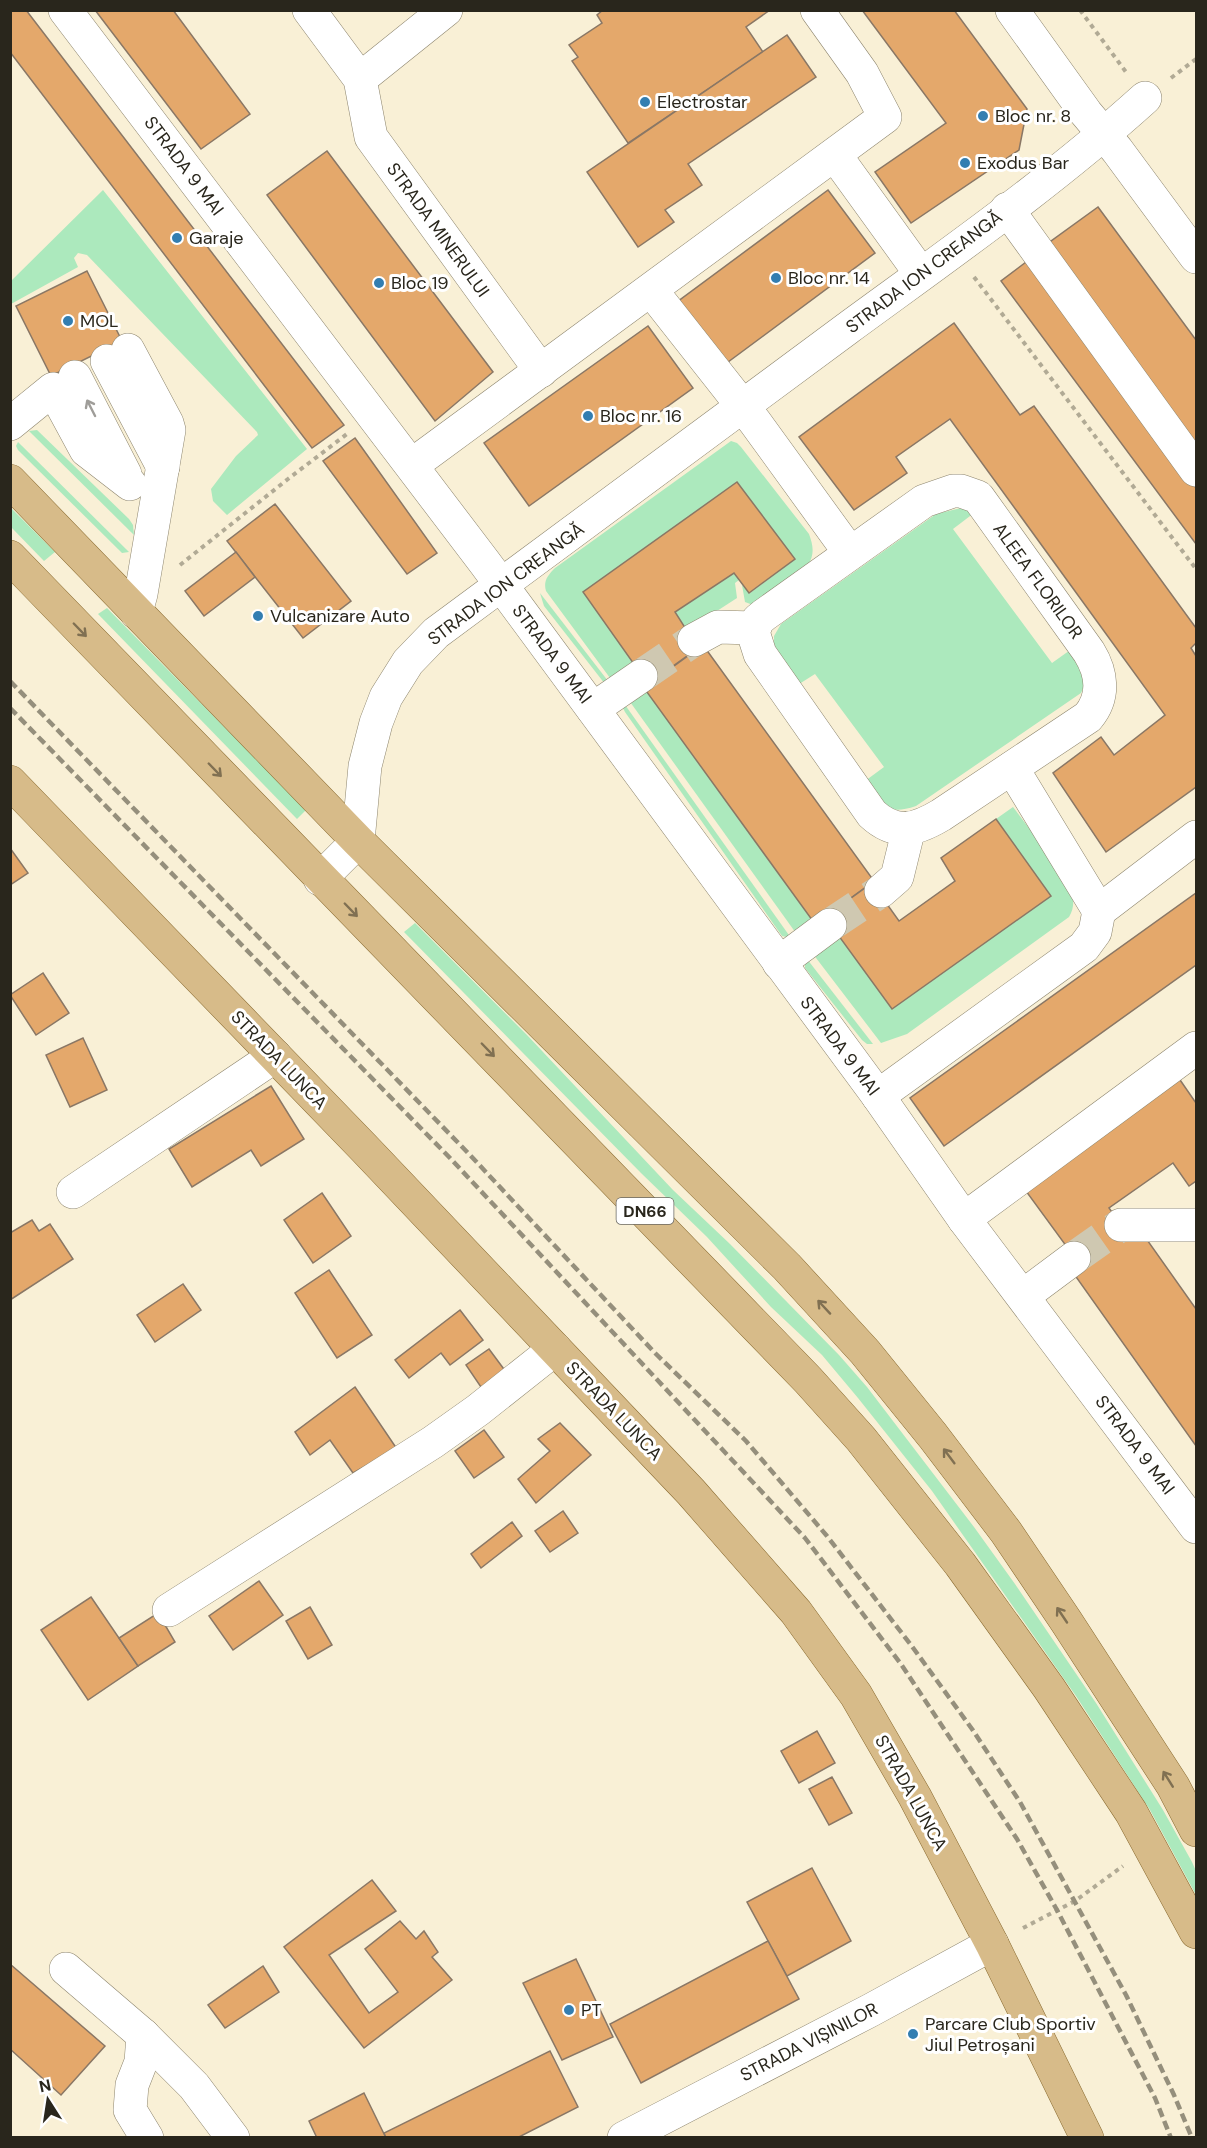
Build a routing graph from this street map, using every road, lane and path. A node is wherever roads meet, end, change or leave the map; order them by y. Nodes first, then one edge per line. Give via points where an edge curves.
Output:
1 (65, 10) edge
2 (309, 10) edge
3 (446, 10) edge
4 (817, 10) edge
5 (1012, 10) edge
6 (1080, 10) edge
7 (360, 79) junction
8 (1145, 98) joint
9 (1103, 135) junction
10 (835, 155) junction
11 (1007, 209) junction
12 (955, 249) junction
13 (1197, 257) edge
14 (921, 274) junction
15 (651, 290) junction
16 (118, 356) dead end
17 (541, 371) junction
18 (75, 377) dead end
19 (743, 407) junction
20 (10, 424) edge
21 (322, 452) dead end
22 (412, 465) junction
23 (1197, 470) edge
24 (10, 481) edge
25 (130, 484) junction
26 (152, 526) junction
27 (850, 553) junction
28 (10, 557) edge
29 (94, 569) junction
30 (1197, 569) edge
31 (501, 585) junction
32 (139, 603) junction
33 (56, 606) junction
34 (754, 628) junction
35 (693, 640) tunnel mouth
36 (640, 676) tunnel mouth
37 (593, 709) junction
38 (1012, 768) junction
39 (10, 782) edge
40 (909, 828) junction
41 (1197, 837) edge
42 (358, 841) junction
43 (320, 879) junction
44 (881, 891) tunnel mouth
45 (1099, 912) junction
46 (830, 925) tunnel mouth
47 (779, 963) junction
48 (1197, 1048) edge
49 (275, 1056) junction
50 (878, 1096) junction
51 (73, 1192) dead end
52 (964, 1219) junction
53 (1121, 1225) tunnel mouth
54 (1197, 1225) edge
55 (1074, 1258) tunnel mouth
56 (1023, 1296) junction
57 (555, 1349) junction
58 (1197, 1527) edge
59 (169, 1610) dead end
60 (1197, 1830) edge
61 (1128, 1862) dead end
62 (1197, 1932) edge
63 (992, 1944) junction
64 (66, 1969) dead end
65 (143, 2035) junction
66 (147, 2138) edge
67 (233, 2138) edge
68 (624, 2138) edge
69 (1086, 2138) edge

1 - 22 street, STRADA 9 MAI
2 - 7 street
3 - 7 street
4 - 10 street via 862,73 885,117
5 - 9 street
6 - 8 path
7 - 17 street, STRADA MINERULUI via 371,137
8 - 9 street, STRADA ION CREANGĂ
9 - 11 street, STRADA ION CREANGĂ
9 - 13 street
10 - 14 street
10 - 15 street
11 - 12 street, STRADA ION CREANGĂ
11 - 23 street
12 - 14 street, STRADA ION CREANGĂ
12 - 30 path
14 - 19 street, STRADA ION CREANGĂ
15 - 17 street
15 - 19 street
16 - 26 street via 167,423 169,438
17 - 22 street
25 -> 18 street
19 - 27 street
19 - 31 street, STRADA ION CREANGĂ
20 - 25 street via 53,389 86,450
21 - 32 path
22 - 31 street, STRADA 9 MAI
24 - 29 main road
25 - 26 street
26 - 32 street
27 - 34 street via 764,615
27 - 38 street, ALEEA FLORILOR via 924,501 953,491 978,497 1097,666 1099,698 1088,717
28 - 33 main road, DN66
29 - 32 main road
29 - 33 main road
31 - 37 street, STRADA 9 MAI
31 - 42 street, STRADA ION CREANGĂ via 436,633 408,662 386,697 365,766
32 - 42 main road
33 -> 43 main road, DN66
34 - 35 street via 718,627
34 - 40 street via 760,654 872,814 887,827
36 - 37 street
37 - 47 street, STRADA 9 MAI
38 - 40 street via 941,815
38 - 45 street
39 - 49 main road, STRADA LUNCA
40 - 44 street via 897,877
41 - 45 street
42 - 43 street
60 -> 42 main road via 1006,1532 865,1352 787,1267
43 -> 62 main road, DN66 via 861,1439 960,1564 1048,1688 1131,1812
45 - 50 street via 1095,932 1084,947
46 - 47 street
47 - 50 street, STRADA 9 MAI
48 - 52 street
49 - 51 street
49 - 57 main road, STRADA LUNCA
50 - 52 street, STRADA 9 MAI
52 - 56 street, STRADA 9 MAI
53 - 54 street
55 - 56 street
56 - 58 street, STRADA 9 MAI
57 - 59 street via 433,1442
57 - 63 main road, STRADA LUNCA via 691,1492 796,1612 856,1695
61 - 63 path via 1075,1901
63 - 68 street, STRADA VIȘINILOR
63 - 69 main road, STRADA LUNCA
64 - 65 street
65 - 66 street via 130,2110
65 - 67 street via 194,2086

